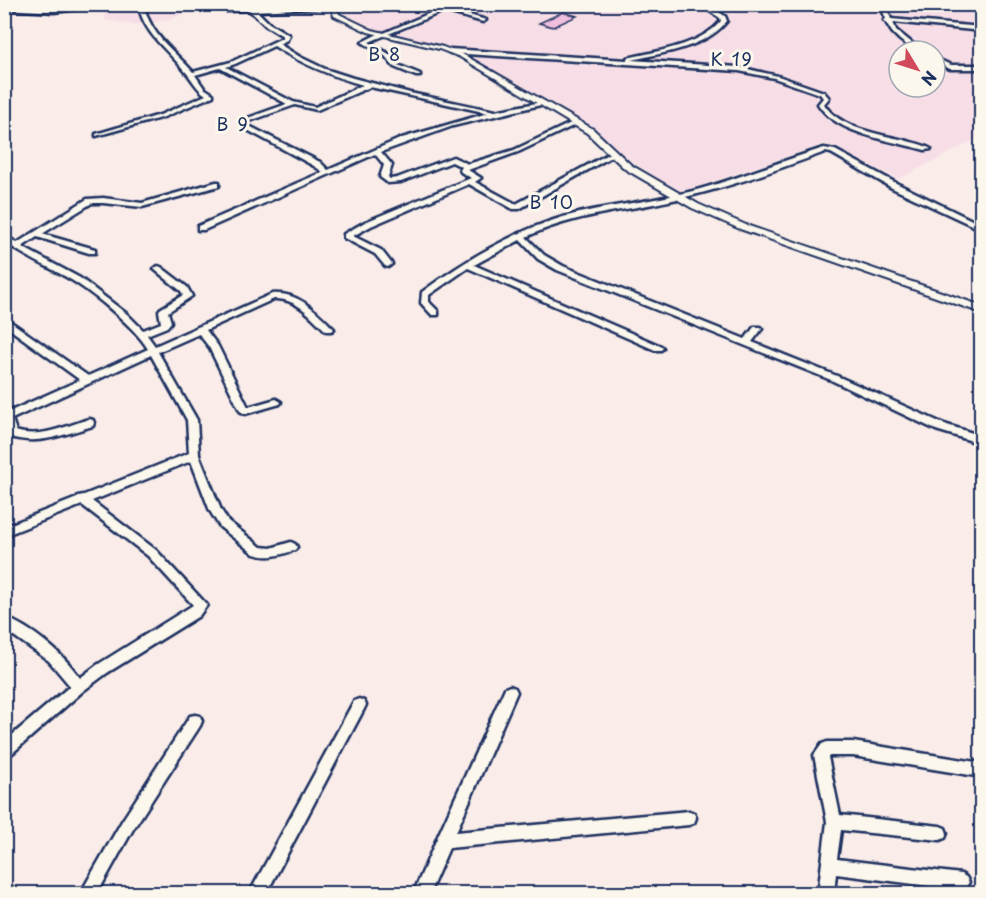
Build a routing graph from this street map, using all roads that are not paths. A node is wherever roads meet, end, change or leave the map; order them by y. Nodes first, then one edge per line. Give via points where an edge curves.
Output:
1 (118, 4) edge
2 (141, 4) edge
3 (207, 4) edge
4 (333, 4) edge
5 (457, 4) edge
6 (701, 4) edge
7 (882, 4) edge
8 (4, 7) edge
9 (250, 7) edge
10 (445, 10) junction
11 (483, 20) dead end
12 (887, 20) junction
13 (981, 29) edge
14 (383, 35) junction
15 (902, 39) edge
16 (276, 45) junction
17 (450, 51) junction
18 (620, 61) junction
19 (947, 64) edge
20 (222, 67) junction
21 (981, 67) edge
22 (192, 74) junction
23 (418, 75) dead end
24 (369, 85) junction
25 (292, 104) junction
26 (542, 104) junction
27 (493, 112) junction
28 (575, 123) junction
29 (98, 135) dead end
30 (927, 148) dead end
31 (377, 152) junction
32 (612, 154) junction
33 (467, 167) junction
34 (328, 173) junction
35 (470, 182) junction
36 (216, 184) dead end
37 (679, 197) junction
38 (201, 228) dead end
39 (981, 228) edge
40 (34, 234) junction
41 (4, 237) edge
42 (522, 237) junction
43 (17, 246) junction
44 (92, 251) dead end
45 (387, 264) dead end
46 (467, 265) junction
47 (158, 269) dead end
48 (981, 309) edge
49 (435, 313) dead end
50 (4, 320) edge
51 (757, 328) dead end
52 (329, 329) dead end
53 (201, 330) junction
54 (141, 334) junction
55 (746, 343) junction
56 (658, 348) dead end
57 (153, 350) junction
58 (86, 380) junction
59 (276, 402) dead end
60 (5, 417) edge
61 (89, 423) dead end
62 (981, 440) edge
63 (194, 455) junction
64 (82, 499) junction
65 (4, 532) edge
66 (291, 547) dead end
67 (4, 622) edge
68 (78, 687) junction
69 (510, 692) dead end
70 (359, 705) dead end
71 (195, 721) dead end
72 (4, 751) edge
73 (981, 770) edge
74 (688, 818) dead end
75 (834, 822) junction
76 (940, 833) dead end
77 (443, 841) junction
78 (830, 866) junction
79 (961, 882) dead end
80 (88, 894) edge
81 (257, 894) edge
82 (421, 894) edge
83 (826, 894) edge

1 - 8 street via 54,10
2 - 22 street via 148,28
3 - 9 street via 227,9
4 - 9 street
4 - 14 street via 342,20
5 - 10 street
6 - 18 street via 723,17 717,30 687,43
7 - 12 street
9 - 16 street via 286,35
10 - 11 street
10 - 14 street
12 - 13 street
12 - 15 street
14 - 17 street
14 - 23 street via 365,42 387,55 396,66
16 - 20 street
16 - 24 street via 297,58
17 - 18 street
17 - 26 street
18 - 30 street via 739,69 770,75 822,93 826,98 821,104 823,110 852,127
19 - 21 street
20 - 22 street
20 - 25 street
22 - 29 street via 200,89 210,96 162,116
24 - 25 street via 315,109
24 - 27 street
25 - 34 street via 243,124
26 - 27 street
26 - 28 street
27 - 31 street
28 - 32 street via 590,131
28 - 33 street
31 - 33 street via 388,165 384,177 390,182 453,159
31 - 34 street
32 - 35 street via 516,207
32 - 37 street via 645,179
33 - 35 street via 465,170 477,178
34 - 38 street
35 - 45 street via 347,236 378,252
36 - 40 street via 144,205 93,200
37 - 39 street via 830,150
37 - 42 street via 566,218
37 - 48 street via 743,227
40 - 43 street
40 - 44 street
41 - 43 street
42 - 46 street
42 - 55 street via 551,263
43 - 54 street via 77,280
46 - 49 street via 424,294 425,303
46 - 56 street
47 - 54 street via 188,296 163,311 165,324
50 - 58 street
51 - 55 street
52 - 53 street via 302,305 279,296
53 - 57 street
53 - 59 street via 218,355 245,411
54 - 57 street
55 - 62 street via 940,427
57 - 58 street
57 - 63 street via 192,420
58 - 60 street
60 - 61 street via 12,433 21,438
63 - 64 street
63 - 66 street via 224,524 258,551
64 - 65 street
64 - 68 street via 152,554 201,605
67 - 68 street via 64,664
68 - 72 street
69 - 77 street
70 - 81 street
71 - 80 street
73 - 75 street via 853,749 827,749 821,755
74 - 77 street
75 - 76 street
75 - 78 street
77 - 82 street
78 - 79 street
78 - 83 street

